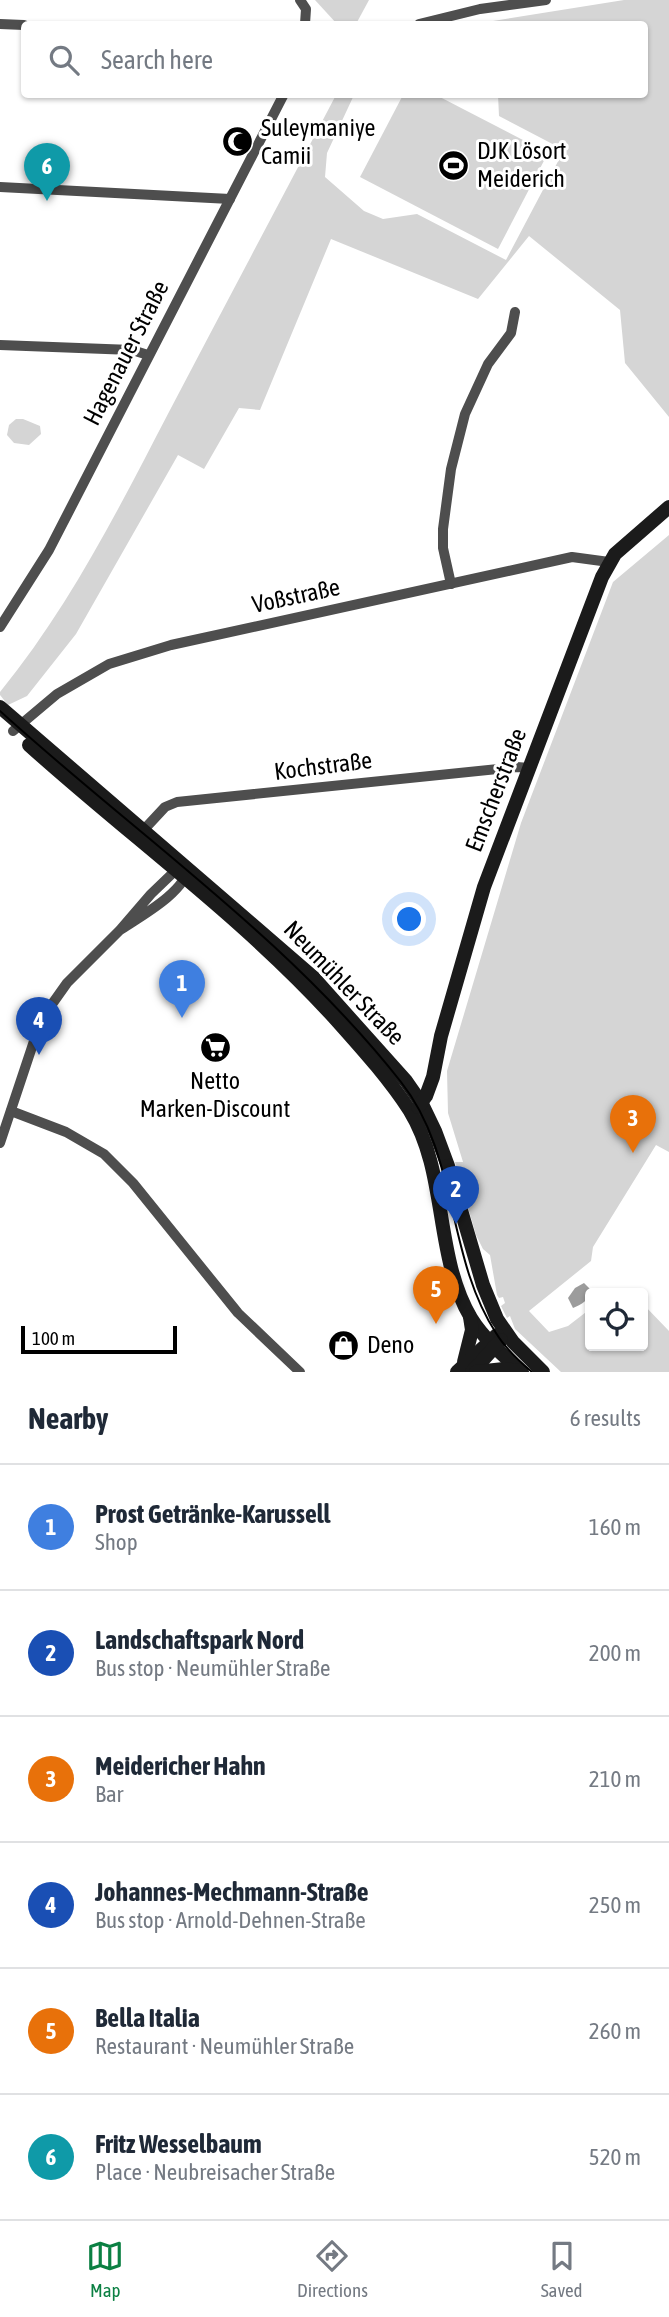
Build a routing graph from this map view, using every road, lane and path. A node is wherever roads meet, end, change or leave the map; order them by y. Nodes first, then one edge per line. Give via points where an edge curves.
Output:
1 (300, 0) edge
2 (546, 0) edge
3 (305, 21) edge
4 (431, 21) edge
5 (0, 24) edge
6 (21, 25) edge
7 (283, 98) edge
8 (0, 187) edge
9 (230, 199) junction
10 (515, 312) dead end
11 (0, 345) edge
12 (148, 355) junction
13 (669, 507) edge
14 (609, 562) junction
15 (452, 584) junction
16 (0, 627) edge
17 (0, 706) edge
18 (0, 720) edge
19 (17, 728) junction
20 (529, 768) junction
21 (140, 834) junction
22 (183, 872) junction
23 (416, 1108) junction
24 (10, 1111) junction
25 (0, 1143) edge
26 (470, 1316) junction
27 (504, 1332) junction
28 (492, 1344) junction
29 (467, 1370) edge
30 (521, 1371) edge
31 (300, 1372) edge
32 (543, 1372) edge

1 - 3 street via 306,9
2 - 4 street
5 - 6 street
7 - 9 street, Hagenauer Straße
8 - 9 street
9 - 12 street, Hagenauer Straße
10 - 15 street via 511,333 488,365 465,414 451,470 443,548
11 - 12 street via 132,350
12 - 16 street, Hagenauer Straße via 49,551
13 - 14 main road, Emscherstraße
14 - 15 street, Voßstraße via 572,557
14 - 20 main road, Emscherstraße
15 - 19 street, Voßstraße via 171,645 109,664 57,694
17 - 19 main road, Neumühler Straße
18 - 19 main road, Neumühler Straße
19 - 21 main road, Neumühler Straße
20 - 21 street, Kochstraße via 177,802 165,807
20 - 23 main road, Emscherstraße via 484,887 433,1077
21 - 22 main road, Neumühler Straße
22 - 23 main road, Neumühler Straße via 313,977 406,1081
22 - 24 street via 160,903 120,930 50,1007
23 - 26 main road, Neumühler Straße via 454,1273
23 - 27 main road, Neumühler Straße via 435,1131 483,1285
24 - 25 street
24 - 31 street via 66,1132 104,1154 238,1313
26 - 28 main road, Neumühler Straße
26 - 29 main road
27 - 28 main road
27 - 32 main road, Neumühler Straße
28 - 29 main road
28 - 30 main road, Neumühler Straße
29 - 30 main road

